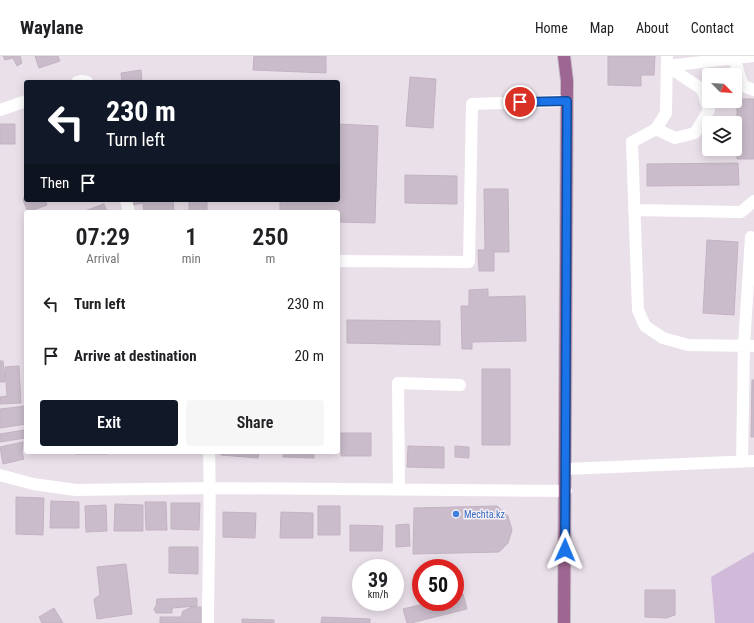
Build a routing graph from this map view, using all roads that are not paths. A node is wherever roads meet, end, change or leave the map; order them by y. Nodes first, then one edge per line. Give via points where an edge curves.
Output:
1 (564, 56) edge
2 (754, 56) edge
3 (734, 58) junction
4 (689, 60) edge
5 (667, 61) edge
6 (754, 90) edge
7 (567, 101) junction
8 (24, 102) edge
9 (0, 110) edge
10 (656, 129) junction
11 (754, 201) edge
12 (634, 210) junction
13 (752, 237) dead end
14 (340, 260) edge
15 (749, 345) edge
16 (460, 385) dead end
17 (209, 454) edge
18 (748, 461) edge
19 (566, 469) junction
20 (0, 474) edge
21 (211, 488) junction
22 (399, 490) junction
23 (566, 491) junction
24 (208, 623) edge
25 (564, 623) edge

1 - 7 main road
2 - 3 street
3 - 4 street
3 - 6 street via 743,86
4 - 5 street
5 - 10 street via 666,113
5 - 10 street via 702,89 709,110 695,133 675,138
7 - 14 street via 472,104 469,262
7 - 19 main road
8 - 9 street
10 - 12 street via 632,142
11 - 12 street via 741,212
12 - 15 street via 638,310 645,326 663,338 688,345
13 - 15 street
15 - 18 street
16 - 22 street via 398,383
17 - 21 street
18 - 19 street
19 - 23 main road
20 - 21 street via 33,484 76,490
21 - 22 street
21 - 24 street
22 - 23 street
23 - 25 main road

